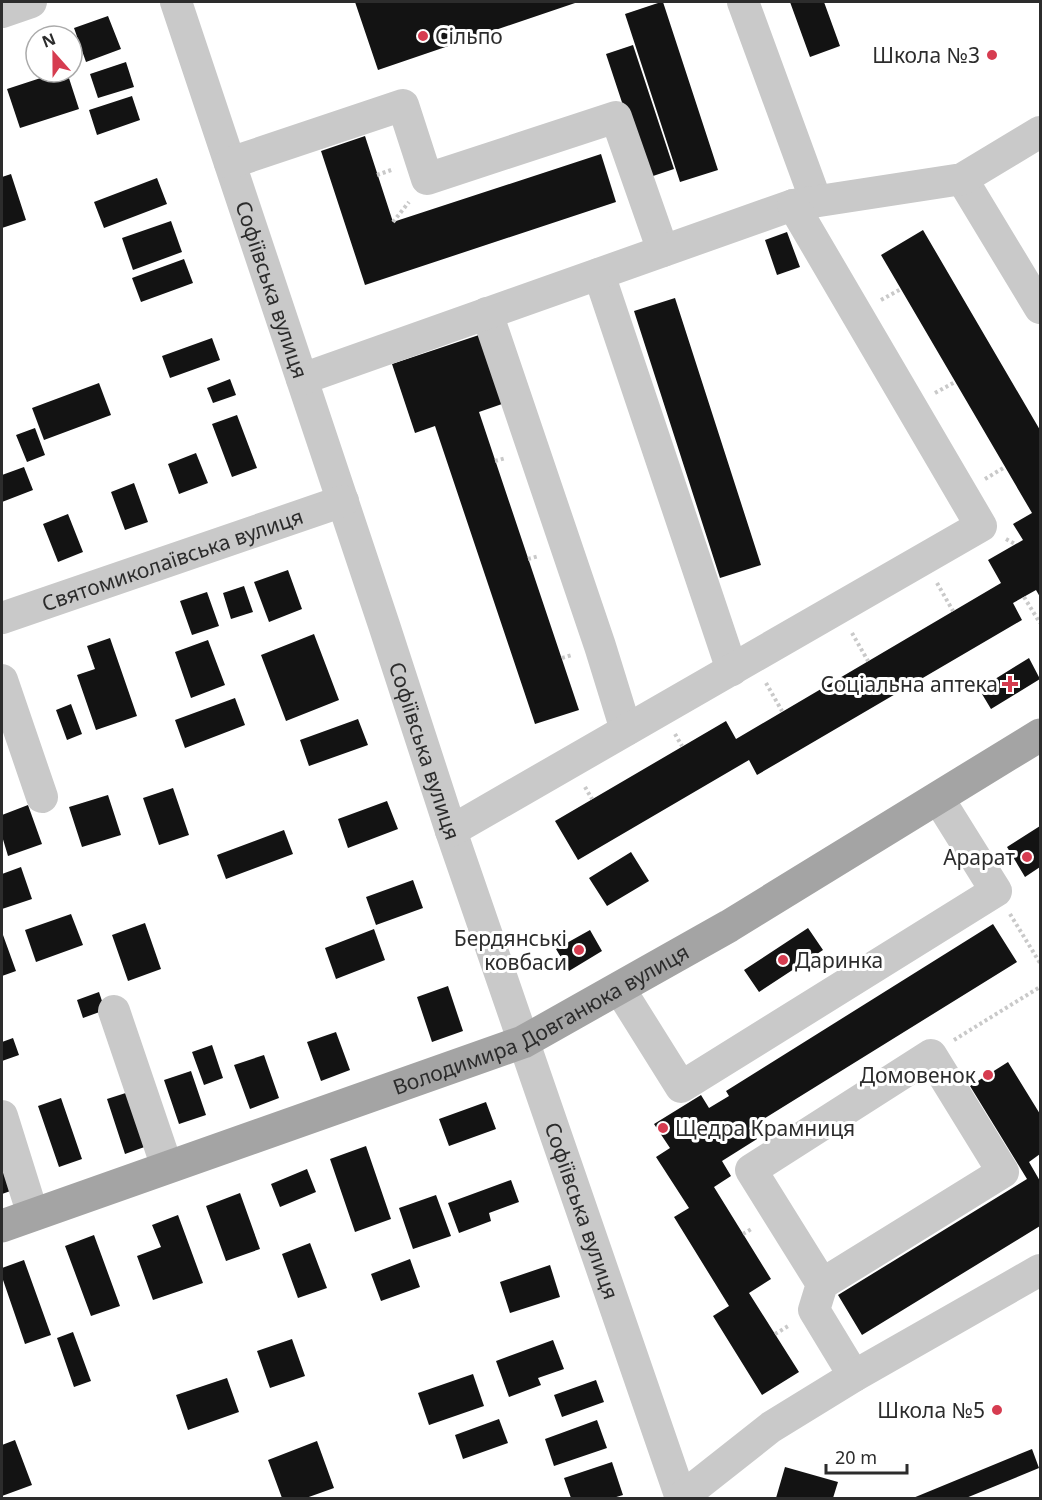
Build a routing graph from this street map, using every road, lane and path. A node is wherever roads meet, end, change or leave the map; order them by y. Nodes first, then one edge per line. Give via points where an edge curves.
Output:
1 (31, 2) edge
2 (176, 2) edge
3 (743, 2) edge
4 (2, 12) edge
5 (1041, 132) edge
6 (230, 163) junction
7 (962, 180) junction
8 (805, 203) junction
9 (663, 251) junction
10 (599, 274) junction
11 (1041, 308) edge
12 (487, 313) junction
13 (302, 379) junction
14 (343, 501) junction
15 (1024, 597) dead end
16 (2, 618) edge
17 (1041, 623) edge
18 (732, 670) junction
19 (2, 680) edge
20 (626, 730) junction
21 (1041, 735) edge
22 (42, 797) dead end
23 (938, 798) junction
24 (451, 831) junction
25 (996, 891) junction
26 (1041, 963) edge
27 (1041, 987) edge
28 (619, 988) junction
29 (114, 1011) dead end
30 (523, 1042) junction
31 (931, 1055) junction
32 (2, 1116) edge
33 (167, 1167) junction
34 (33, 1215) junction
35 (2, 1226) edge
36 (1041, 1270) edge
37 (822, 1284) junction
38 (854, 1376) junction
39 (681, 1498) edge

1 - 4 street
2 - 6 street, Софіївська вулиця
3 - 8 street
5 - 7 street
6 - 9 street via 403,105 427,178 616,117
6 - 13 street, Софіївська вулиця
7 - 8 street
7 - 11 street
8 - 9 street
8 - 18 street via 981,526
9 - 10 street
10 - 12 street
10 - 18 street
12 - 13 street
12 - 20 street
13 - 14 street, Софіївська вулиця
14 - 16 street, Святомиколаївська вулиця
14 - 24 street, Софіївська вулиця
15 - 17 path
18 - 20 street
19 - 22 street
20 - 24 street
21 - 23 main road, Володимира Довганюка вулиця
23 - 25 street
23 - 28 main road, Володимира Довганюка вулиця via 729,926
24 - 30 street, Софіївська вулиця
25 - 26 path
25 - 28 street via 681,1087
27 - 31 path
28 - 30 main road, Володимира Довганюка вулиця
29 - 33 street
30 - 33 main road, Володимира Довганюка вулиця
30 - 39 street, Софіївська вулиця
31 - 37 street via 751,1170
31 - 37 street via 1003,1172
32 - 34 street
33 - 34 main road, Володимира Довганюка вулиця
34 - 35 main road, Володимира Довганюка вулиця
36 - 38 street
37 - 38 street via 814,1310
38 - 39 street via 771,1427

